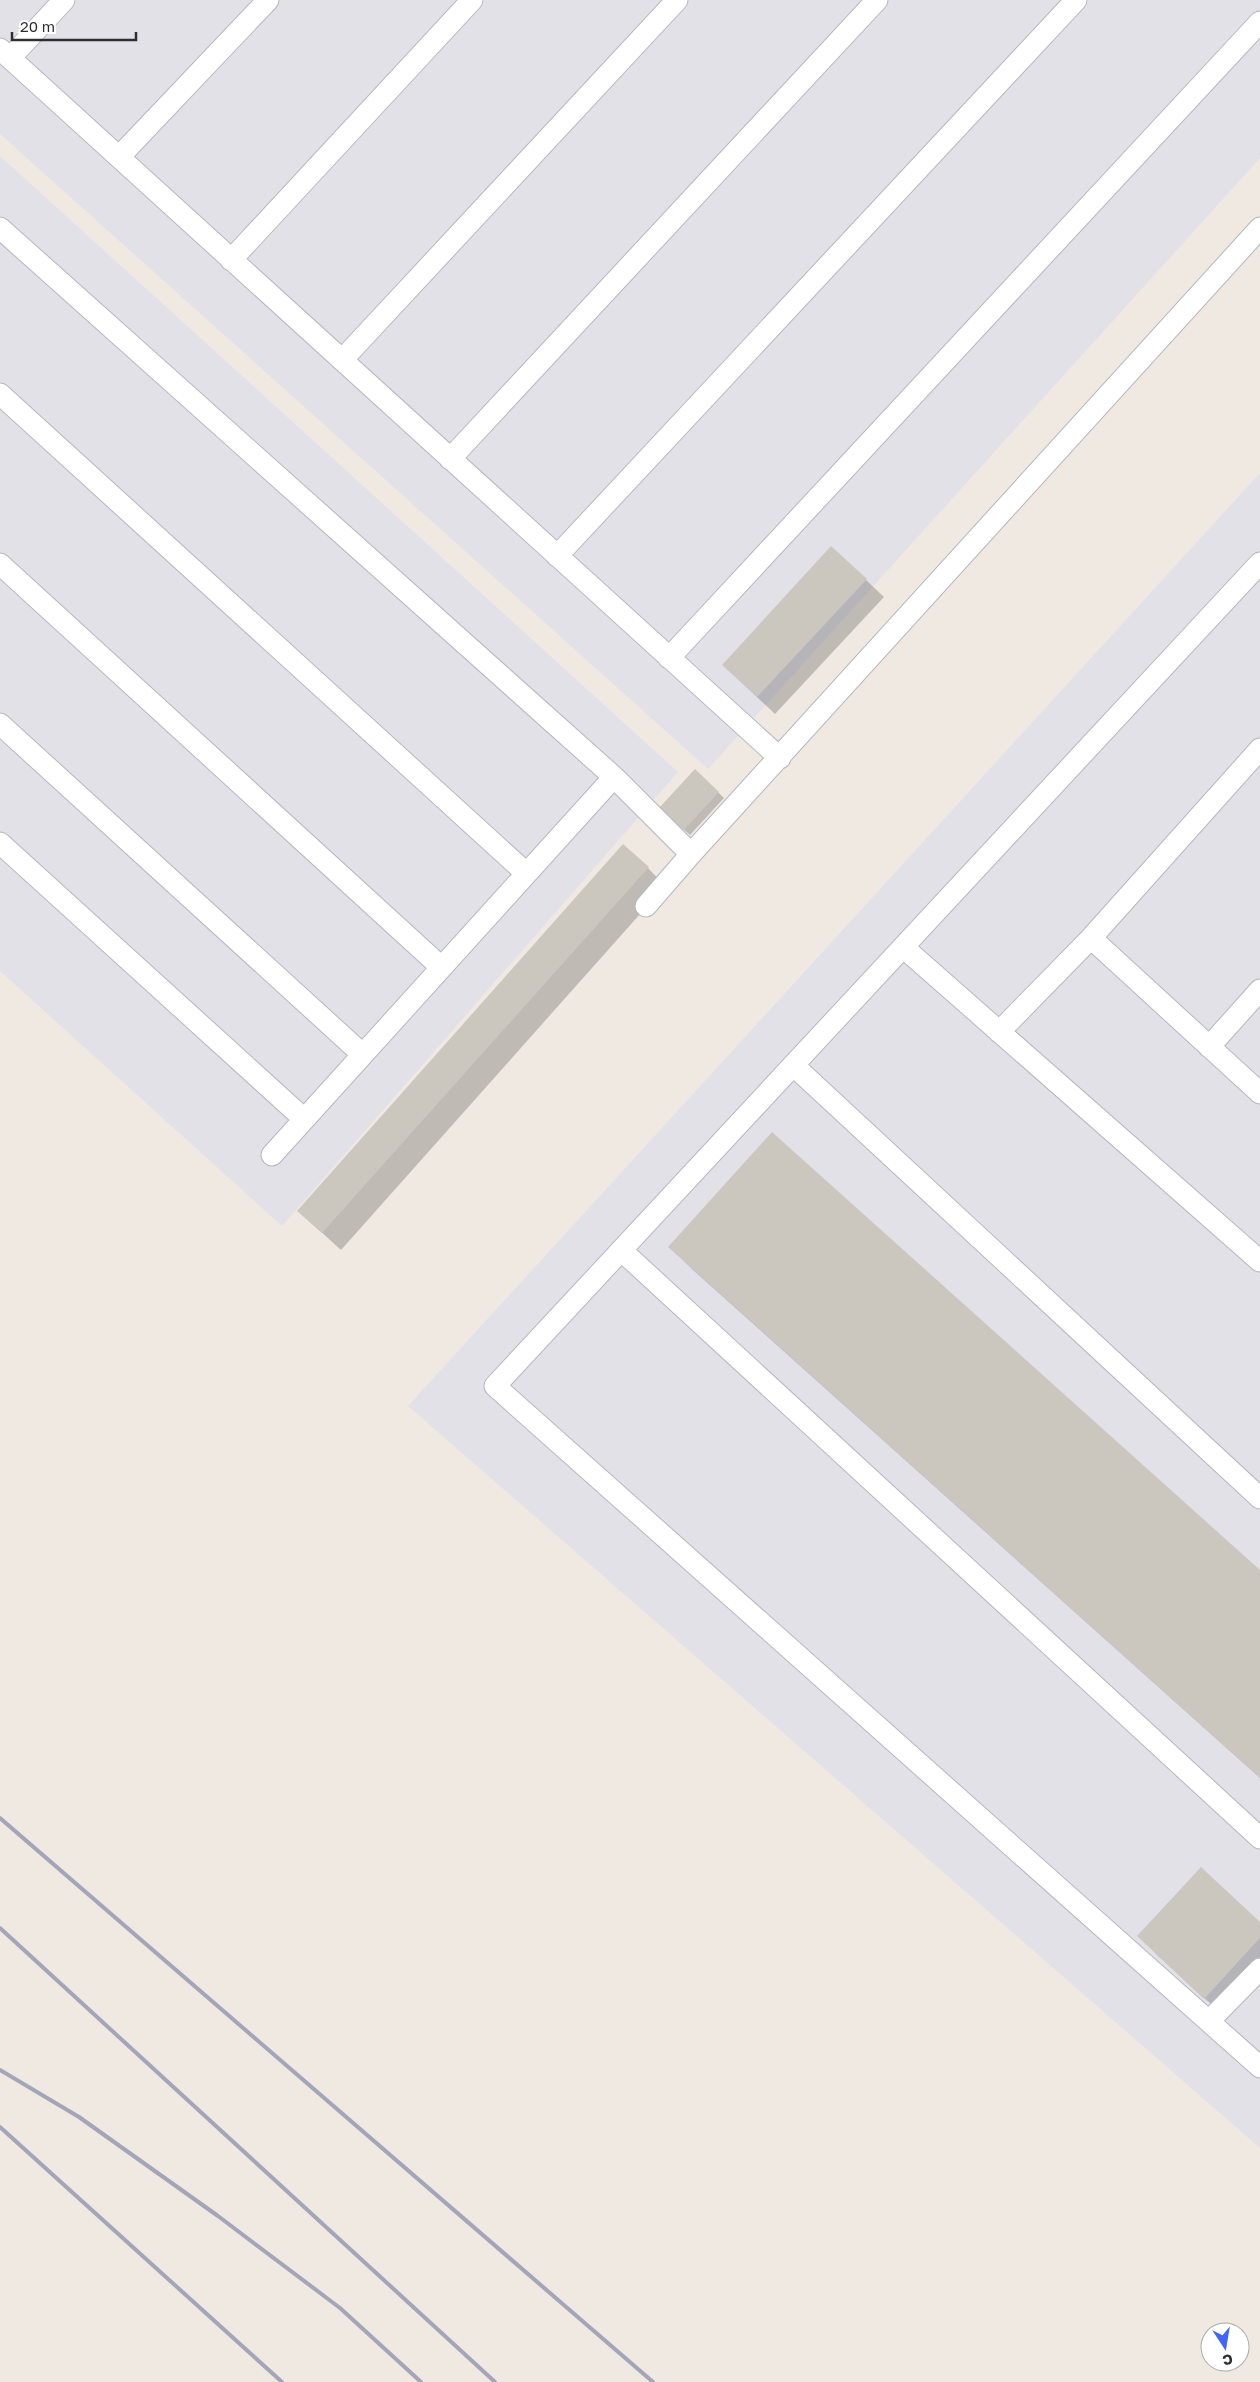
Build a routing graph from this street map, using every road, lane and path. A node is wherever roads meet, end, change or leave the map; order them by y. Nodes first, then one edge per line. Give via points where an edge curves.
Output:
1 (64, 0) edge
2 (268, 0) edge
3 (472, 0) edge
4 (677, 0) edge
5 (877, 0) edge
6 (1076, 0) edge
7 (1260, 22) edge
8 (5, 54) edge
9 (119, 158) junction
10 (0, 228) edge
11 (1260, 228) edge
12 (232, 260) junction
13 (342, 360) junction
14 (0, 394) edge
15 (450, 459) junction
16 (557, 556) junction
17 (1260, 563) edge
18 (0, 564) edge
19 (670, 658) junction
20 (0, 724) edge
21 (1260, 749) edge
22 (780, 758) junction
23 (614, 777) junction
24 (0, 843) edge
25 (692, 854) junction
26 (526, 873) junction
27 (646, 906) dead end
28 (1090, 938) junction
29 (903, 947) junction
30 (441, 967) junction
31 (1260, 990) edge
32 (999, 1032) junction
33 (1209, 1047) junction
34 (362, 1054) junction
35 (793, 1065) junction
36 (1260, 1093) edge
37 (304, 1119) junction
38 (272, 1155) dead end
39 (621, 1250) junction
40 (1260, 1261) edge
41 (1260, 1498) edge
42 (1260, 1838) edge
43 (1260, 1969) edge
44 (1210, 2021) junction
45 (1260, 2067) edge

1 - 8 lane
2 - 9 lane
3 - 12 lane
4 - 13 lane
5 - 15 lane
6 - 16 lane
7 - 19 lane
8 - 9 lane
9 - 12 lane
10 - 23 lane
11 - 22 lane
12 - 13 lane
13 - 15 lane
14 - 26 lane
15 - 16 lane
16 - 19 lane
17 - 29 lane
18 - 30 lane
19 - 22 lane
20 - 34 lane
21 - 28 lane
22 - 25 lane
23 - 25 lane
23 - 26 lane
24 - 37 lane
25 - 27 lane
26 - 30 lane
28 - 32 lane
28 - 33 lane
29 - 32 lane
29 - 35 lane
30 - 34 lane
31 - 33 lane
32 - 40 lane
33 - 36 lane
34 - 37 lane
35 - 39 lane
35 - 41 lane
37 - 38 lane
39 - 42 lane
39 - 44 lane via 494,1386
43 - 44 lane
44 - 45 lane

